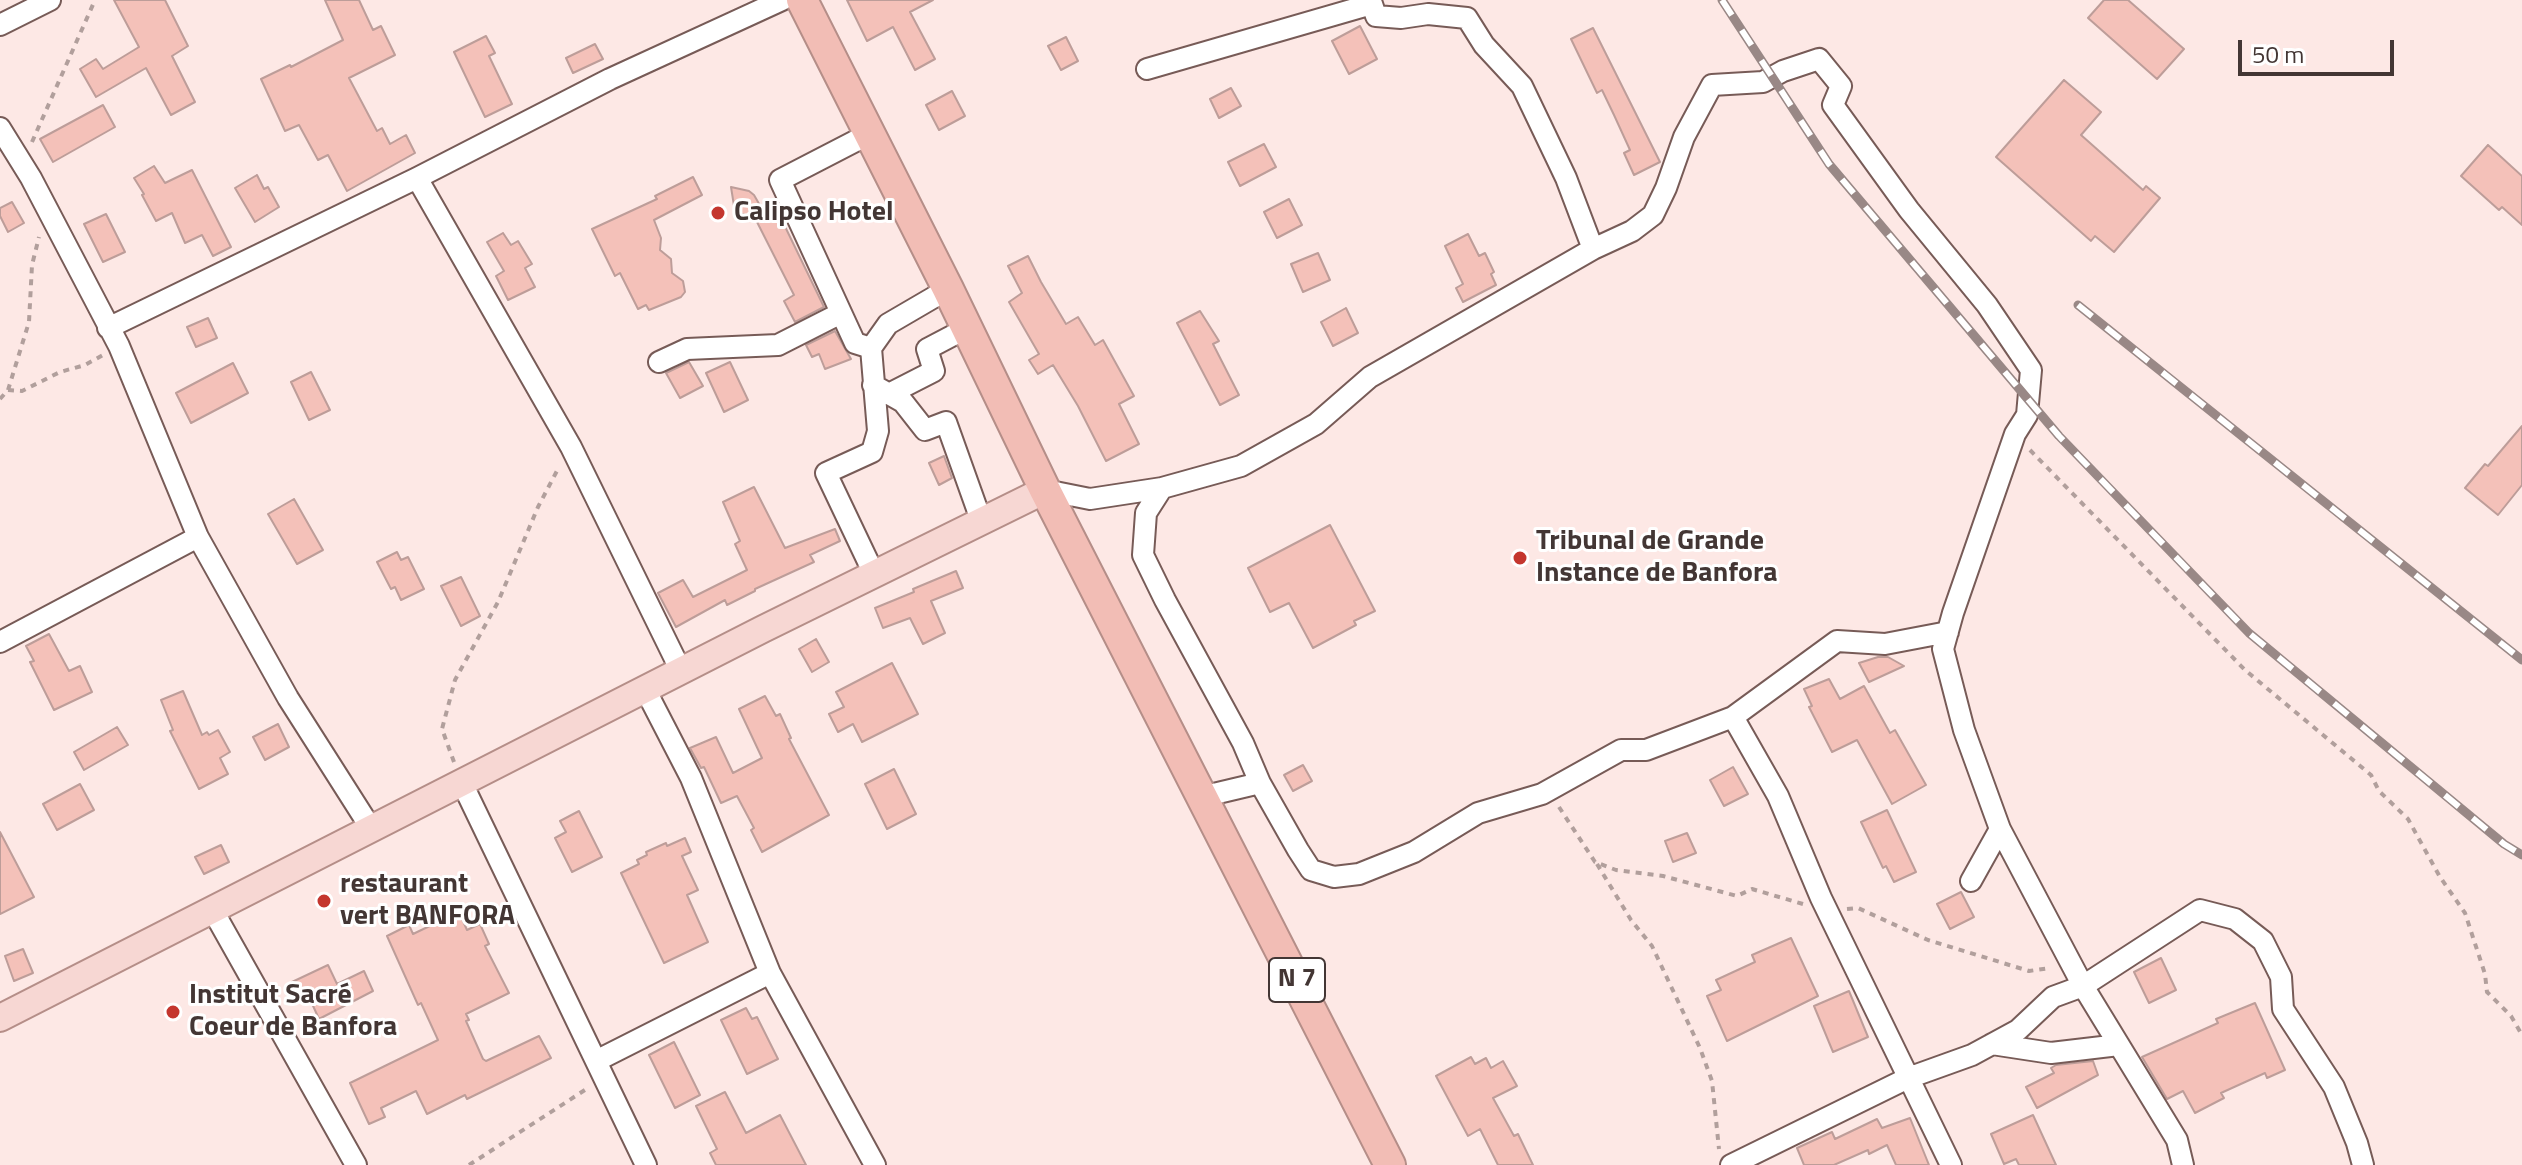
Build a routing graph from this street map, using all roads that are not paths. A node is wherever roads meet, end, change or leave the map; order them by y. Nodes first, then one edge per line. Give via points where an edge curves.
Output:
1 (50, 0) edge
2 (782, 0) edge
3 (802, 0) edge
4 (0, 25) edge
5 (1147, 69) dead end
6 (0, 128) edge
7 (869, 134) junction
8 (417, 178) junction
9 (1593, 249) junction
10 (948, 289) junction
11 (841, 313) junction
12 (108, 328) junction
13 (967, 328) junction
14 (871, 348) junction
15 (659, 362) dead end
16 (881, 389) junction
17 (1162, 488) junction
18 (1045, 490) junction
19 (981, 520) junction
20 (198, 537) junction
21 (874, 574) junction
22 (1948, 632) junction
23 (0, 642) edge
24 (681, 671) junction
25 (646, 691) junction
26 (1733, 717) junction
27 (462, 783) junction
28 (1260, 783) junction
29 (1201, 797) junction
30 (2000, 829) junction
31 (372, 830) junction
32 (1971, 881) dead end
33 (212, 909) junction
34 (770, 973) junction
35 (2083, 986) junction
36 (0, 1018) edge
37 (1992, 1044) junction
38 (2119, 1045) junction
39 (600, 1069) junction
40 (1908, 1078) junction
41 (1725, 1158) edge
42 (1757, 1159) edge
43 (2187, 1161) edge
44 (1387, 1164) edge
45 (356, 1165) edge
46 (646, 1165) edge
47 (875, 1165) edge
48 (1951, 1165) edge
49 (2363, 1165) edge

1 - 4 street
2 - 8 street via 610,79
3 - 7 highway, N 7
5 - 9 street via 1372,4 1376,16 1467,18 1522,86
6 - 12 street
7 - 10 highway, N 7
7 - 11 street via 780,180
8 - 12 street
8 - 24 street via 571,447
9 - 17 street via 1370,377 1316,424 1254,459
9 - 22 street via 1653,215 1684,137 1712,85 1763,82 1819,59 1841,86 1833,105 2031,370 2027,415 2015,434
10 - 13 highway, N 7
10 - 14 street via 888,324
11 - 14 street via 855,343
11 - 15 street via 778,345 687,349
12 - 20 street
13 - 16 street via 927,349 934,371
13 - 18 highway, N 7
14 - 16 street
16 - 19 street via 903,402 925,430 946,422
16 - 21 street via 872,452 826,473
17 - 18 street via 1090,499
17 - 28 street via 1146,513 1143,555
18 - 19 main road
18 - 29 highway, N 7
19 - 21 main road
20 - 23 street
20 - 31 street via 288,698
21 - 24 main road
22 - 26 street via 1885,644 1837,641
22 - 30 street via 1943,649 1964,730
24 - 25 main road
25 - 27 main road
25 - 34 street via 691,778
26 - 28 street via 1646,750 1621,750 1536,795 1478,813 1414,852 1359,874 1334,877 1311,870
26 - 40 street via 1778,796
27 - 31 main road
27 - 39 street
28 - 29 street
29 - 44 highway, N 7
30 - 32 street
30 - 35 street
31 - 33 main road
33 - 36 main road
33 - 45 street
34 - 39 street
34 - 47 street
35 - 37 street via 2053,997 2018,1030
35 - 38 street
35 - 49 street via 2200,910 2235,919 2263,941 2281,977 2283,1009 2334,1087
37 - 38 street via 2051,1053
37 - 40 street
38 - 43 street
39 - 46 street
40 - 42 street
40 - 48 street
41 - 42 street

